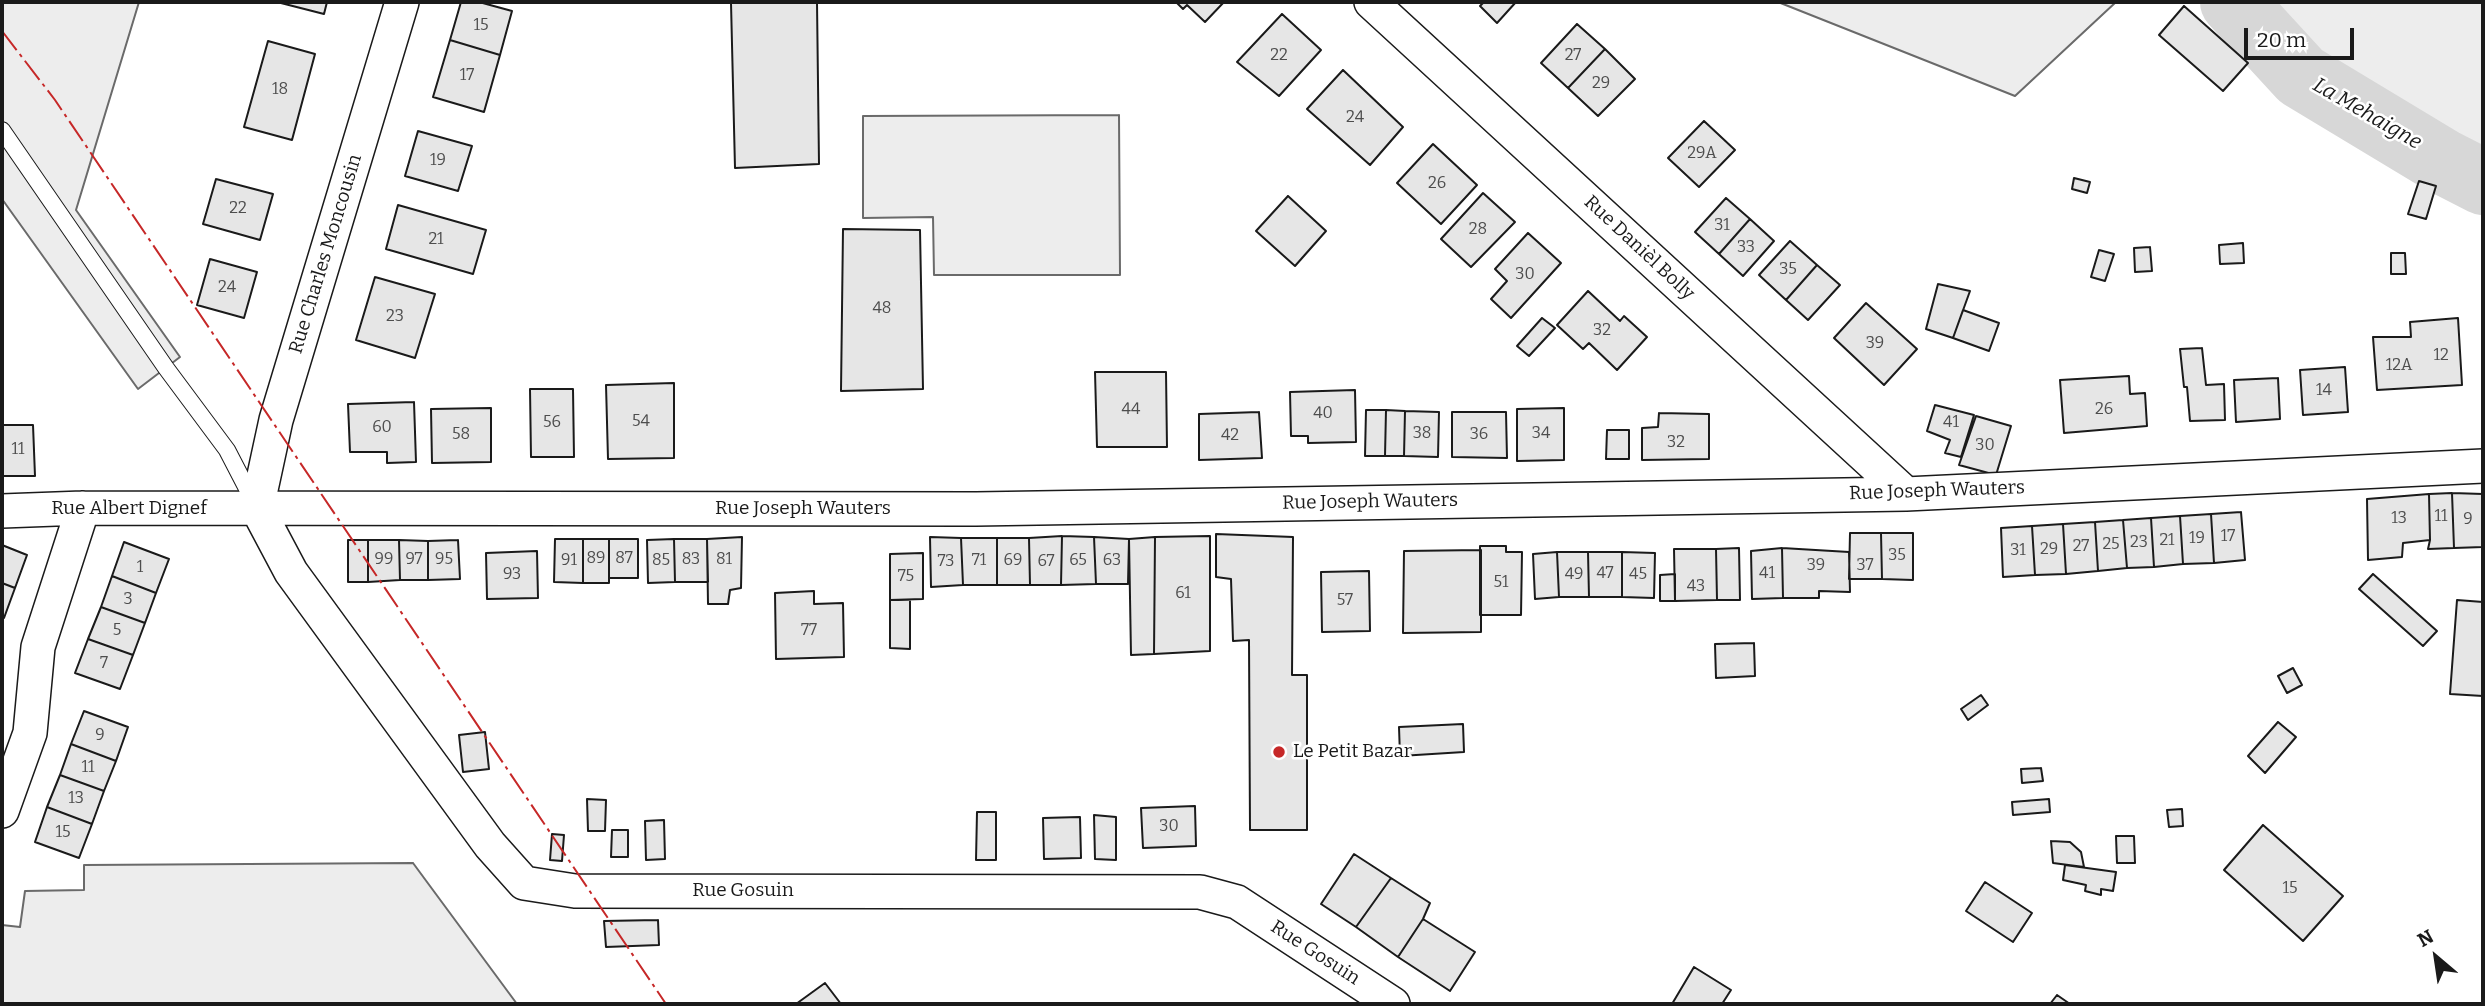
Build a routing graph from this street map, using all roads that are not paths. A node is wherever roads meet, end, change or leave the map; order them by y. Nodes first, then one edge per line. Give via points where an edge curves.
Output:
1 (401, 2) edge
2 (1371, 2) edge
3 (2, 130) edge
4 (2483, 466) edge
5 (1906, 494) junction
6 (83, 508) junction
7 (257, 508) junction
8 (2, 511) edge
9 (2, 811) edge
10 (1393, 1004) edge

1 - 7 street, Rue Charles Moncousin via 276,420
2 - 5 street, Rue Danièl Bolly
3 - 7 lane via 227,450
4 - 5 street, Rue Joseph Wauters
5 - 7 street, Rue Joseph Wauters via 975,509
6 - 7 street, Rue Albert Dignef
6 - 8 street, Rue Albert Dignef
6 - 9 street via 38,647 30,733
7 - 10 street, Rue Gosuin via 291,572 490,845 524,883 575,891 1200,892 1237,902

